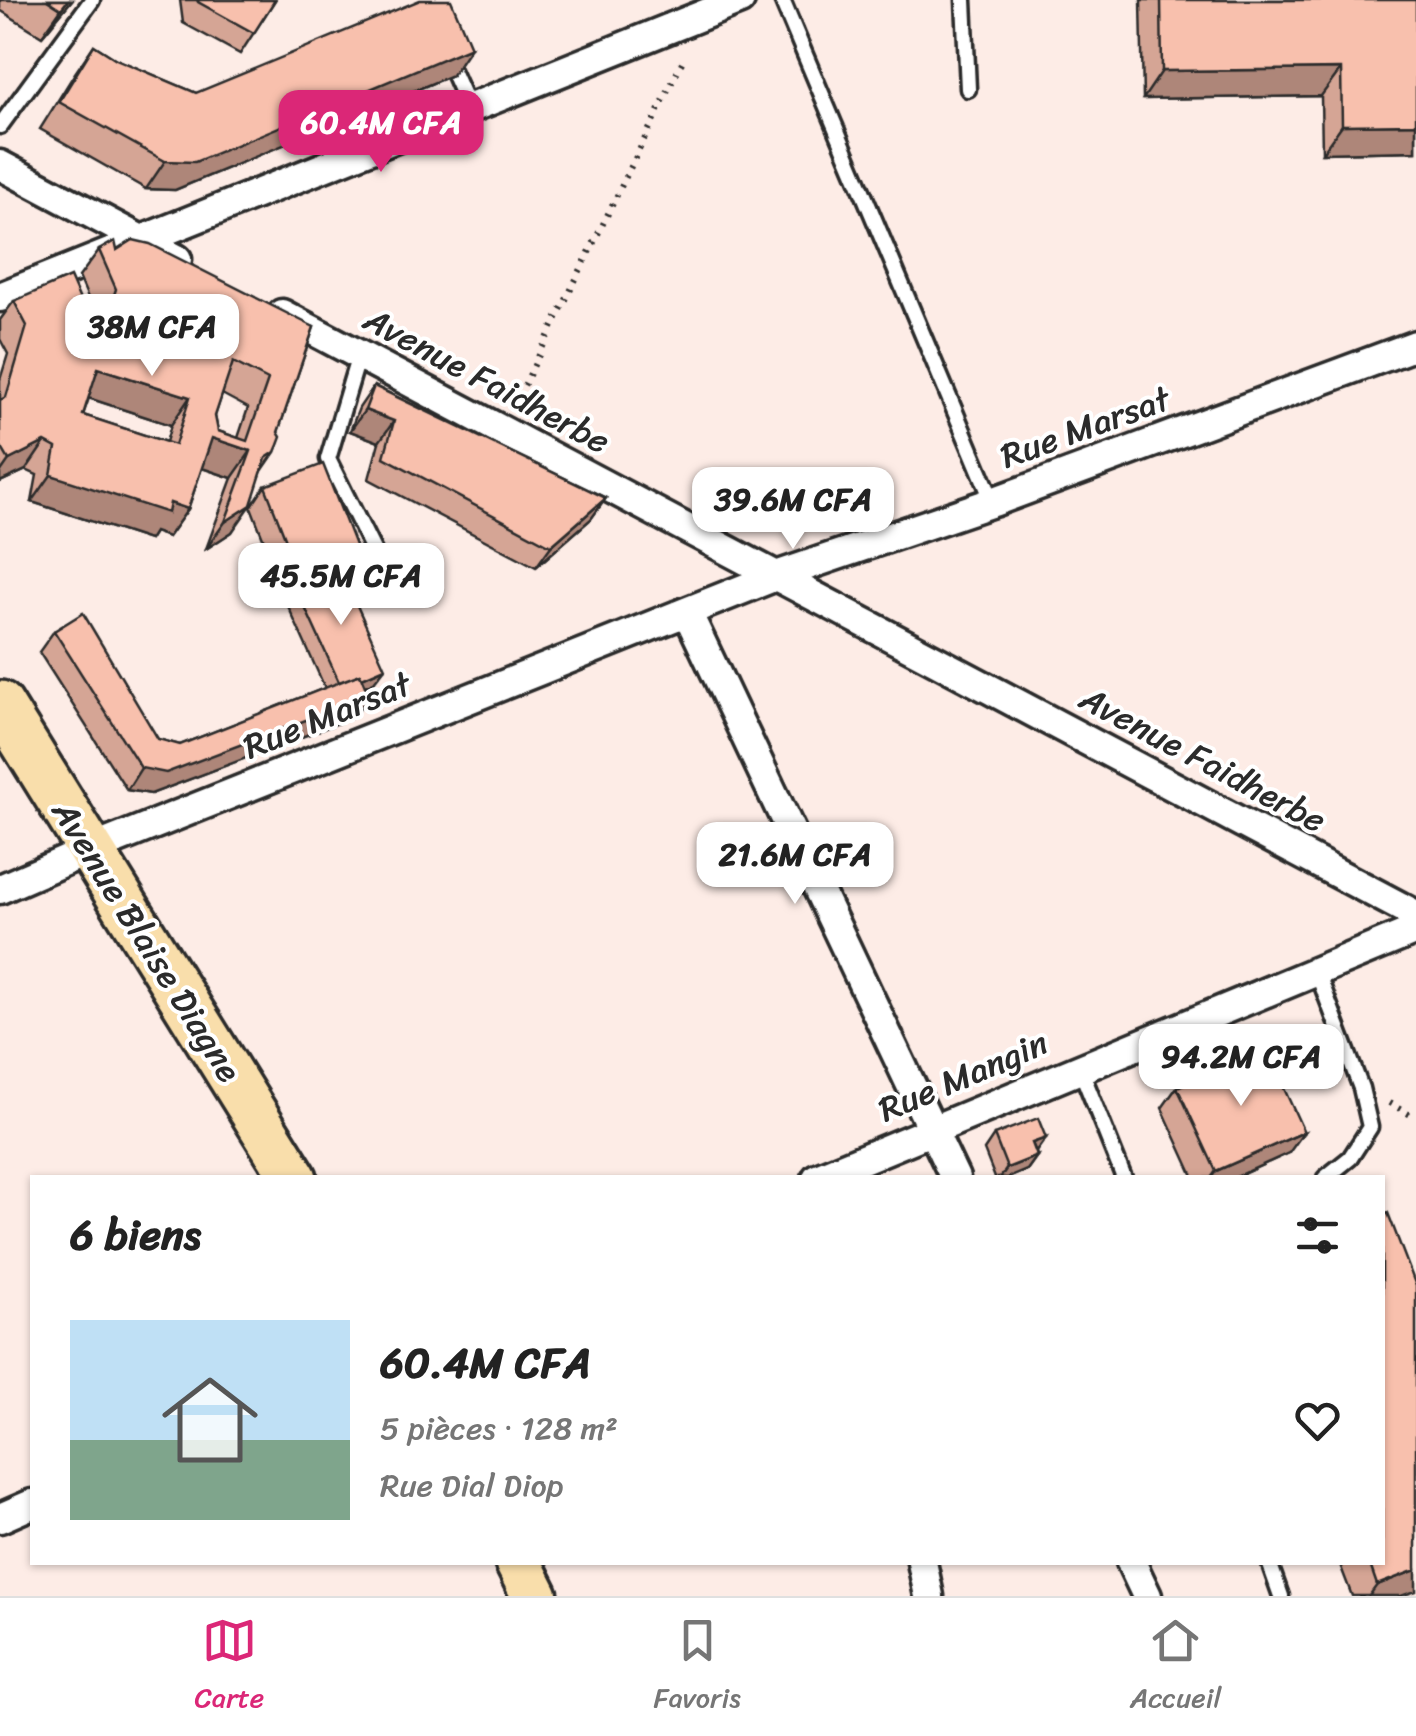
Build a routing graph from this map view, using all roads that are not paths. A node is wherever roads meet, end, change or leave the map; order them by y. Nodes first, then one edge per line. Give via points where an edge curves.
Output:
1 (92, 0) edge
2 (740, 0) edge
3 (782, 0) edge
4 (964, 0) edge
5 (441, 45) edge
6 (968, 89) dead end
7 (469, 109) junction
8 (0, 126) edge
9 (1, 167) edge
10 (142, 240) junction
11 (192, 267) edge
12 (0, 298) edge
13 (259, 302) edge
14 (1416, 345) edge
15 (359, 355) junction
16 (993, 502) junction
17 (776, 576) junction
18 (388, 580) dead end
19 (687, 612) junction
20 (0, 704) edge
21 (90, 850) junction
22 (0, 889) edge
23 (1416, 914) edge
24 (1416, 930) edge
25 (1317, 972) junction
26 (1080, 1068) junction
27 (934, 1131) junction
28 (292, 1175) edge
29 (824, 1175) edge
30 (954, 1175) edge
31 (1123, 1175) edge
32 (1329, 1175) edge
33 (30, 1505) edge
34 (0, 1518) edge
35 (520, 1565) edge
36 (923, 1565) edge
37 (1133, 1565) edge
38 (1270, 1565) edge
39 (535, 1596) edge
40 (929, 1596) edge
41 (1147, 1596) edge
42 (1282, 1596) edge

1 - 8 lane
2 - 7 street
3 - 16 lane
4 - 6 lane
5 - 7 lane
7 - 10 street
9 - 10 street
10 - 11 street
10 - 12 street
13 - 15 street, Avenue Faidherbe
14 - 16 street, Rue Marsat
15 - 17 street, Avenue Faidherbe
15 - 18 lane via 328,459
16 - 17 street, Rue Marsat
17 - 19 street, Rue Marsat
17 - 23 street, Avenue Faidherbe
19 - 21 street, Rue Marsat
19 - 27 street
20 - 21 main road, Avenue Blaise Diagne
21 - 22 street, Rue Marsat
21 - 28 main road, Avenue Blaise Diagne
24 - 25 street, Rue Mangin
25 - 26 street, Rue Mangin
25 - 32 lane via 1370,1128
26 - 27 street, Rue Mangin
26 - 31 lane
27 - 29 street, Rue Mangin
27 - 30 street
33 - 34 street
35 - 39 main road
36 - 40 street
37 - 41 street
38 - 42 lane

